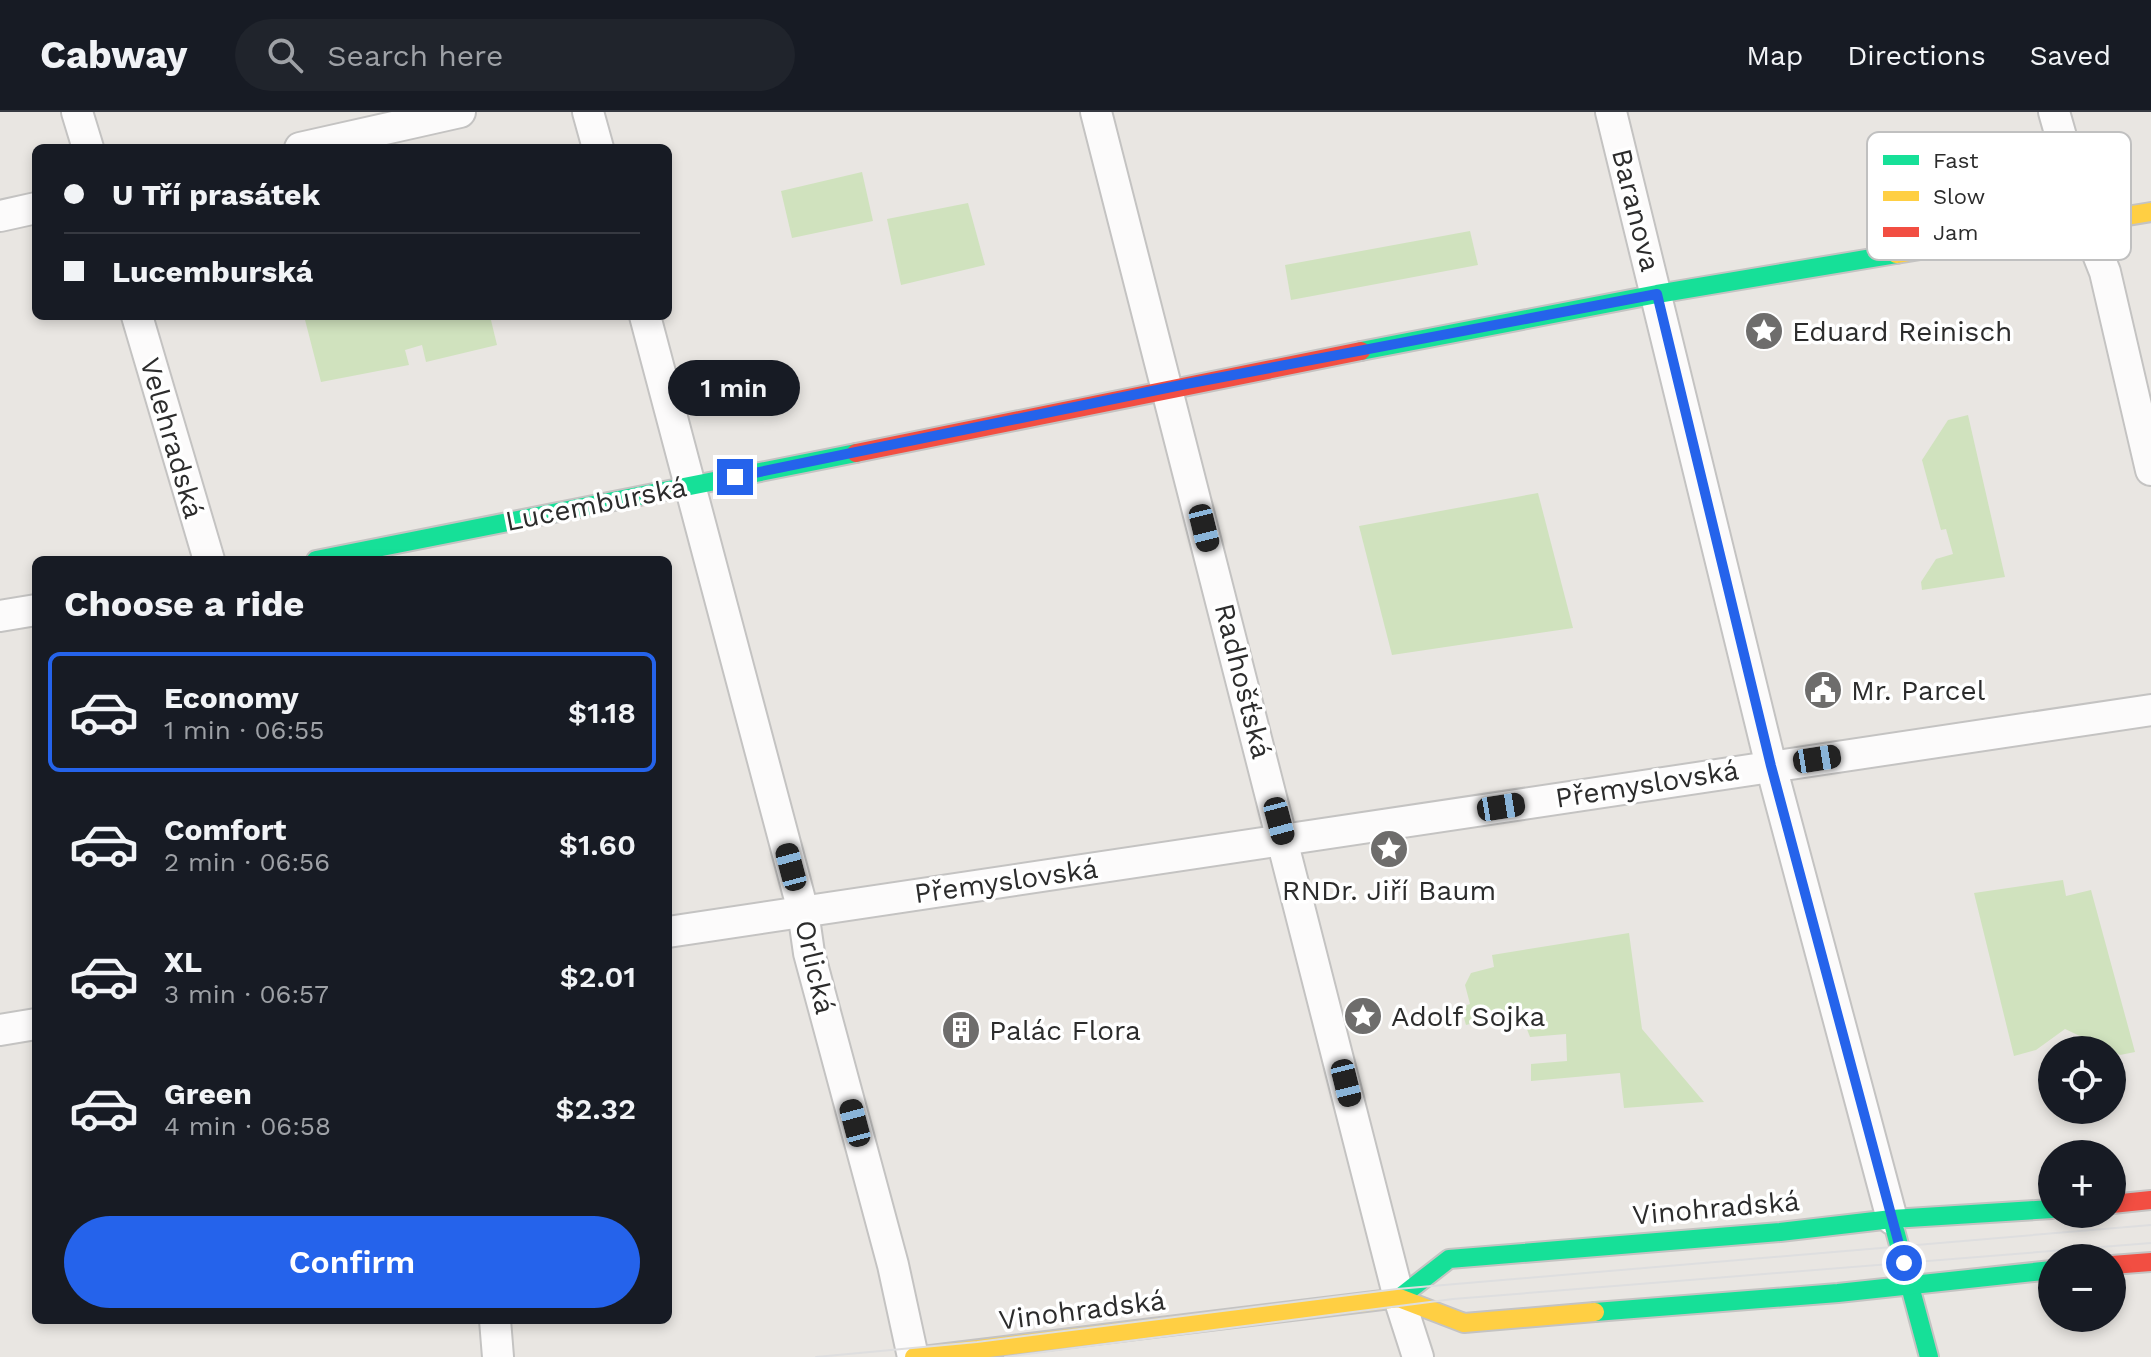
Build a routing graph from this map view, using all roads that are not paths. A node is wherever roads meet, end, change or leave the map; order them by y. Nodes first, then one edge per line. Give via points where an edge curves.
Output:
1 (77, 112) edge
2 (460, 112) edge
3 (588, 112) edge
4 (1096, 112) edge
5 (1611, 112) edge
6 (2054, 112) edge
7 (2060, 132) edge
8 (87, 144) edge
9 (318, 144) edge
10 (597, 144) edge
11 (32, 209) edge
12 (2151, 212) edge
13 (0, 216) edge
14 (2131, 216) edge
15 (1867, 260) edge
16 (2100, 260) edge
17 (1657, 294) junction
18 (138, 320) edge
19 (646, 320) edge
20 (1167, 388) junction
21 (2151, 470) edge
22 (691, 485) junction
23 (208, 556) edge
24 (336, 556) edge
25 (32, 611) edge
26 (0, 616) edge
27 (2151, 710) edge
28 (1771, 766) junction
29 (1285, 841) junction
30 (803, 911) junction
31 (672, 931) edge
32 (32, 1025) edge
33 (0, 1030) edge
34 (2151, 1200) edge
35 (2126, 1203) edge
36 (2038, 1210) edge
37 (1892, 1219) junction
38 (2151, 1262) edge
39 (2126, 1264) edge
40 (2038, 1271) edge
41 (1910, 1285) junction
42 (1399, 1298) junction
43 (495, 1324) edge
44 (498, 1357) edge
45 (914, 1357) edge
46 (1418, 1357) edge
47 (1929, 1357) edge

1 - 8 street
2 - 9 street
3 - 10 street
4 - 20 street, Radhošťská
5 - 17 street, Baranova
6 - 7 street
11 - 13 street
12 - 14 street, Lucemburská
15 - 17 street, Lucemburská
16 - 21 street
17 - 20 street, Lucemburská
17 - 28 street, Baranova
18 - 23 street, Velehradská
19 - 22 street, Orlická
20 - 22 street, Lucemburská
20 - 29 street, Radhošťská
22 - 24 street, Lucemburská
22 - 30 street, Orlická
25 - 26 street
27 - 28 street, Přemyslovská
28 - 29 street, Přemyslovská
28 - 37 street, Baranova
29 - 30 street, Přemyslovská
29 - 42 street, Radhošťská
30 - 31 street, Přemyslovská
30 - 45 street, Orlická via 809,953
32 - 33 street
34 - 35 street
36 - 37 street, Vinohradská
37 - 41 street, Baranova
37 - 42 street, Vinohradská via 1449,1259
38 - 39 street
40 - 41 street, Vinohradská
41 - 42 street, Vinohradská via 1464,1323
41 - 47 street, Baranova
42 - 45 street, Vinohradská
42 - 46 street, Radhošťská
43 - 44 street

